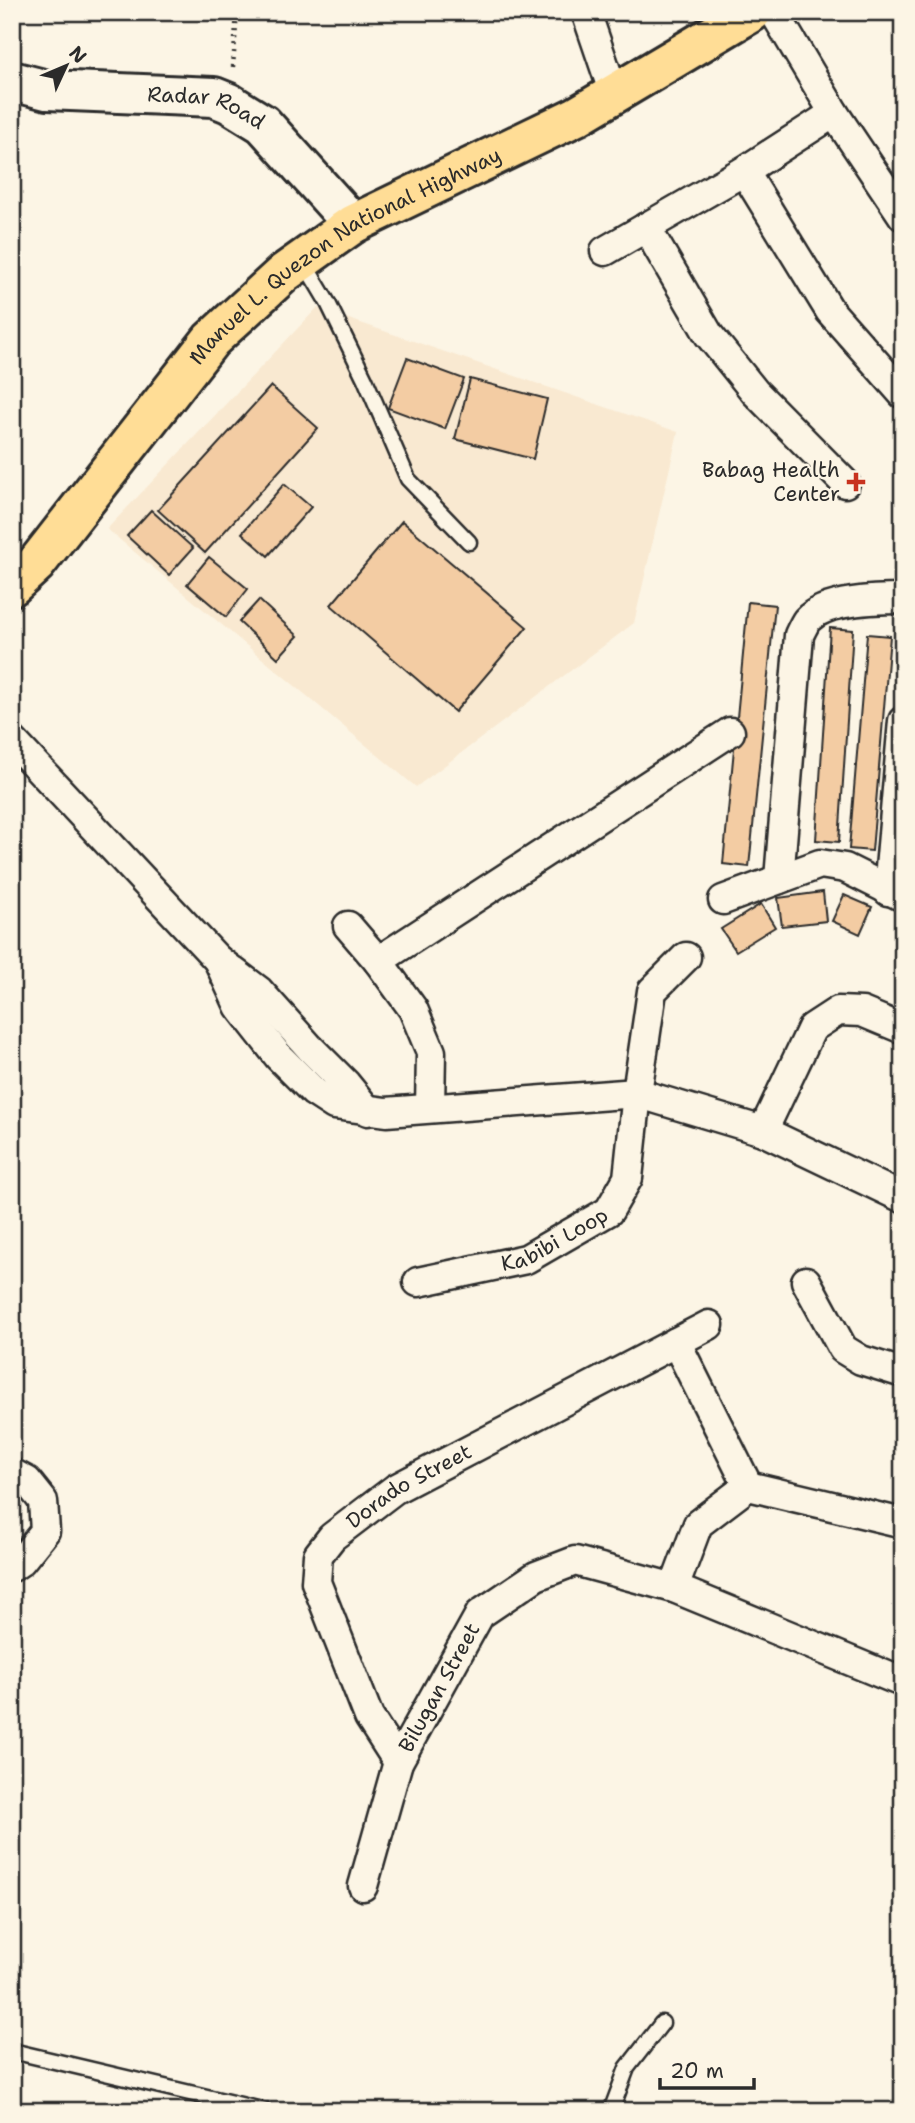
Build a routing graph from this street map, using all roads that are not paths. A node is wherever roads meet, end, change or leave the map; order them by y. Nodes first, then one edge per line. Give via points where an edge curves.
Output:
1 (586, 12) edge
2 (752, 12) edge
3 (774, 12) edge
4 (710, 24) edge
5 (12, 81) edge
6 (614, 94) junction
7 (834, 113) junction
8 (744, 171) junction
9 (903, 216) edge
10 (353, 224) junction
11 (646, 226) junction
12 (605, 251) dead end
13 (302, 260) junction
14 (903, 394) edge
15 (845, 483) dead end
16 (469, 542) dead end
17 (12, 586) edge
18 (903, 599) edge
19 (903, 722) edge
20 (730, 732) dead end
21 (12, 740) edge
22 (779, 879) junction
23 (896, 894) edge
24 (723, 900) dead end
25 (348, 926) dead end
26 (686, 957) dead end
27 (378, 961) junction
28 (903, 1029) edge
29 (637, 1093) junction
30 (430, 1108) junction
31 (763, 1131) junction
32 (903, 1198) edge
33 (806, 1281) dead end
34 (418, 1282) dead end
35 (709, 1325) dead end
36 (676, 1342) junction
37 (903, 1373) edge
38 (12, 1473) edge
39 (748, 1486) junction
40 (903, 1522) edge
41 (12, 1567) edge
42 (674, 1588) junction
43 (903, 1680) edge
44 (398, 1762) junction
45 (363, 1886) dead end
46 (662, 2023) dead end
47 (12, 2051) edge
48 (266, 2111) edge
49 (611, 2111) edge

1 - 6 street
2 - 4 main road, Manuel L. Quezon National Highway
3 - 7 street
4 - 6 main road, Manuel L. Quezon National Highway
5 - 10 street, Radar Road via 47,90 214,97 229,103 263,124
6 - 10 main road, Manuel L. Quezon National Highway
7 - 8 street
7 - 9 street
8 - 11 street
8 - 14 street via 830,312
10 - 13 main road, Manuel L. Quezon National Highway
11 - 12 street
11 - 15 street via 709,335 755,392
13 - 16 lane via 365,379 408,479
13 - 17 main road, Manuel L. Quezon National Highway via 211,340 36,564
18 - 22 street via 862,600 822,610 807,620 799,635
19 - 23 street
20 - 27 street
21 - 30 street via 218,960 259,991 368,1111
22 - 23 street via 820,864 845,868
22 - 24 street
25 - 27 street
26 - 29 street, Kabibi Loop via 653,991
27 - 30 street via 413,1009 431,1052
28 - 31 street via 862,1012 838,1011 812,1028
29 - 30 street
29 - 31 street
29 - 34 street, Kabibi Loop via 628,1178 609,1211 526,1259
31 - 32 street
33 - 37 street via 843,1349 861,1360
35 - 36 street, Dorado Street
36 - 39 street
36 - 44 street, Dorado Street via 395,1489 332,1537 318,1555 316,1581 369,1717
38 - 41 street via 27,1480 43,1501 46,1531
39 - 40 street
39 - 42 street via 698,1524
42 - 43 street, Bilugan Street
42 - 44 street, Bilugan Street via 575,1561 536,1576 480,1614
44 - 45 street, Bilugan Street
46 - 49 lane via 627,2068
47 - 48 lane

